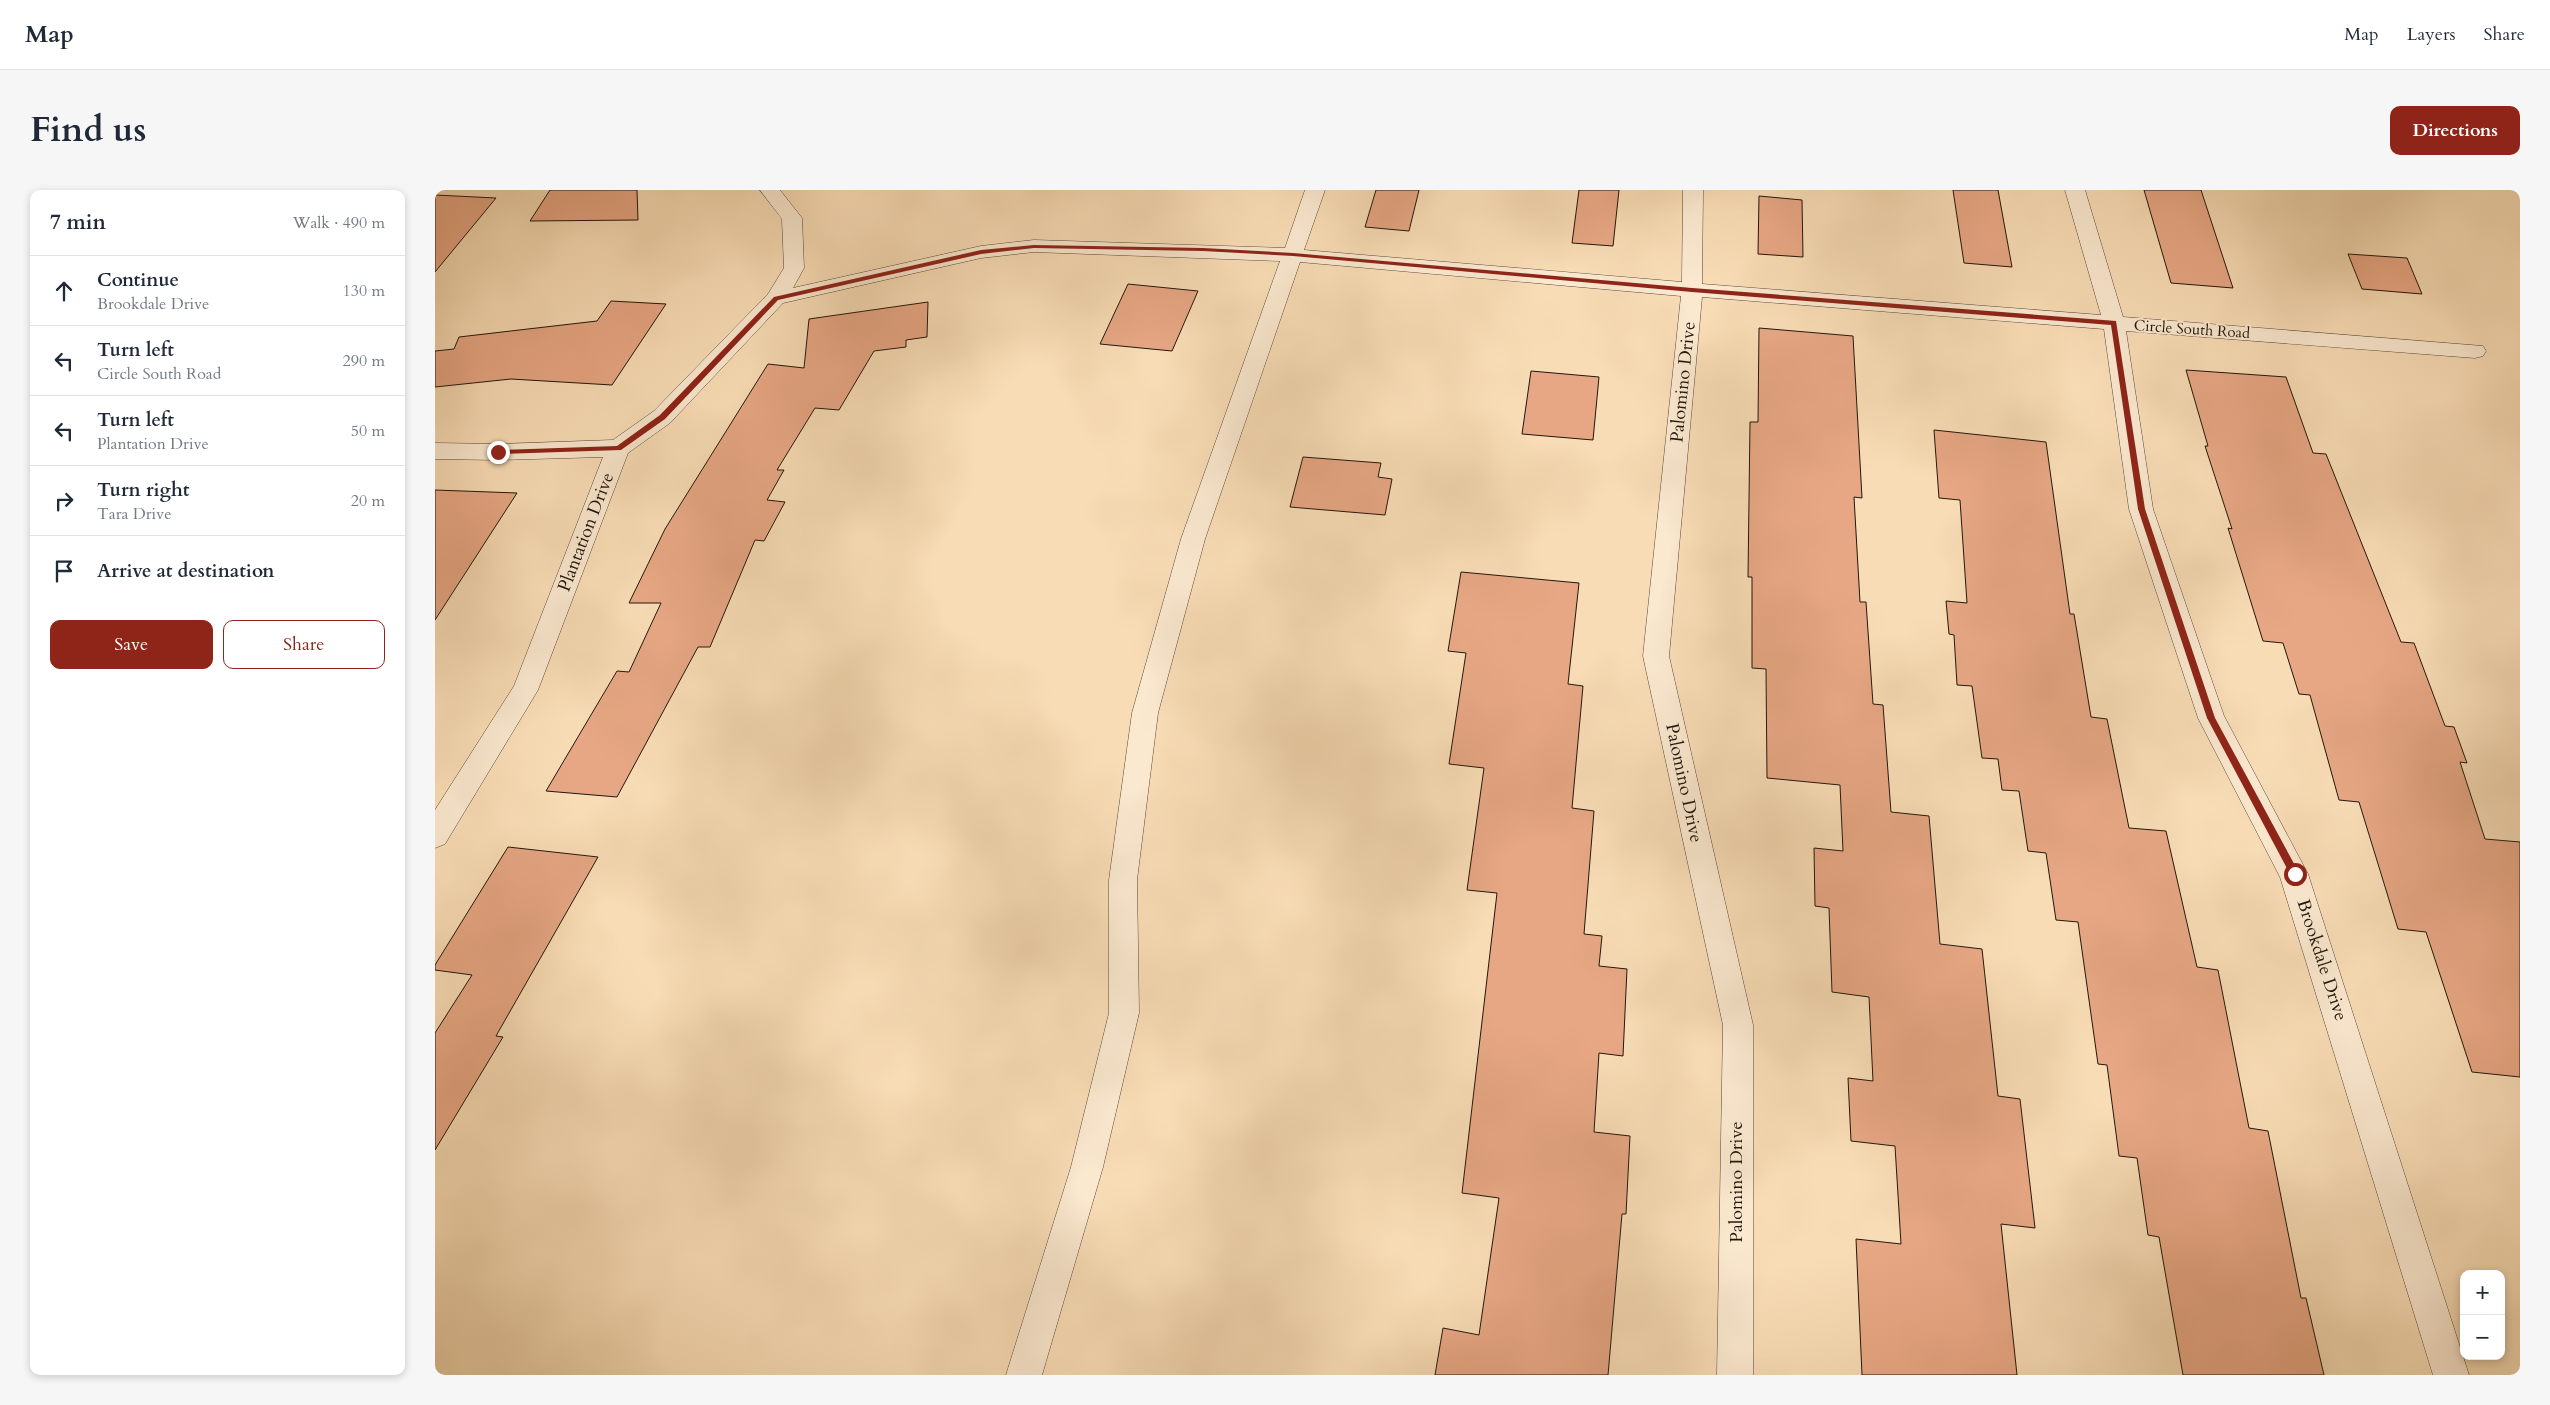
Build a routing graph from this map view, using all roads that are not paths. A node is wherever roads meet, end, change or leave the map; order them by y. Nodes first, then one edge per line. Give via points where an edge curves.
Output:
1 (770, 190) edge
2 (1315, 190) edge
3 (1693, 190) edge
4 (2075, 190) edge
5 (1293, 254) junction
6 (1692, 290) junction
7 (776, 298) junction
8 (2114, 323) junction
9 (2475, 350) dead end
10 (618, 448) junction
11 (435, 450) edge
12 (435, 835) edge
13 (1024, 1375) edge
14 (1735, 1375) edge
15 (2451, 1375) edge

1 - 7 street via 792,218 794,244 794,268
2 - 5 street
3 - 6 street, Palomino Drive
4 - 8 street, Brookdale Drive
5 - 6 street, Circle South Road
5 - 7 street, Circle South Road via 1034,246 981,252
5 - 13 street via 1193,539 1145,713 1123,880 1124,1013 1087,1167
6 - 8 street, Circle South Road
6 - 14 street, Palomino Drive via 1656,656 1737,1024
7 - 10 street via 662,417
8 - 9 street, Circle South Road
8 - 15 street, Brookdale Drive via 2141,509 2211,718 2295,874
10 - 11 street via 498,452
10 - 12 street, Plantation Drive via 525,690

